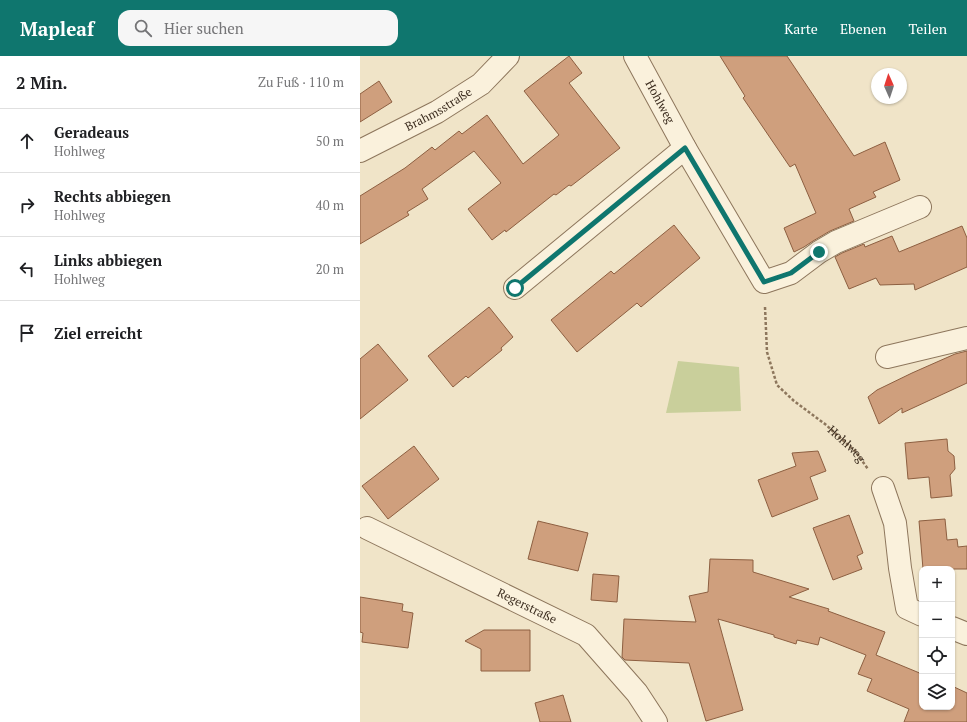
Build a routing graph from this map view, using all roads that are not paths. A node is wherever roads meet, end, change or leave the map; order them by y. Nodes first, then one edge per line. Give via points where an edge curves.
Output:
1 (508, 56) edge
2 (635, 56) edge
3 (685, 148) junction
4 (360, 150) edge
5 (920, 207) dead end
6 (515, 288) dead end
7 (967, 338) edge
8 (887, 357) dead end
9 (882, 488) road end
10 (367, 528) dead end
11 (919, 614) edge
12 (955, 629) edge
13 (967, 634) edge
14 (656, 722) edge

1 - 4 street, Brahmsstraße via 481,84 437,112
2 - 3 street, Hohlweg
3 - 5 street, Hohlweg via 764,282 791,273 836,242
3 - 6 street
7 - 8 street
9 - 11 street via 895,523 907,608
10 - 14 street, Regerstraße via 586,635 637,693
12 - 13 street

